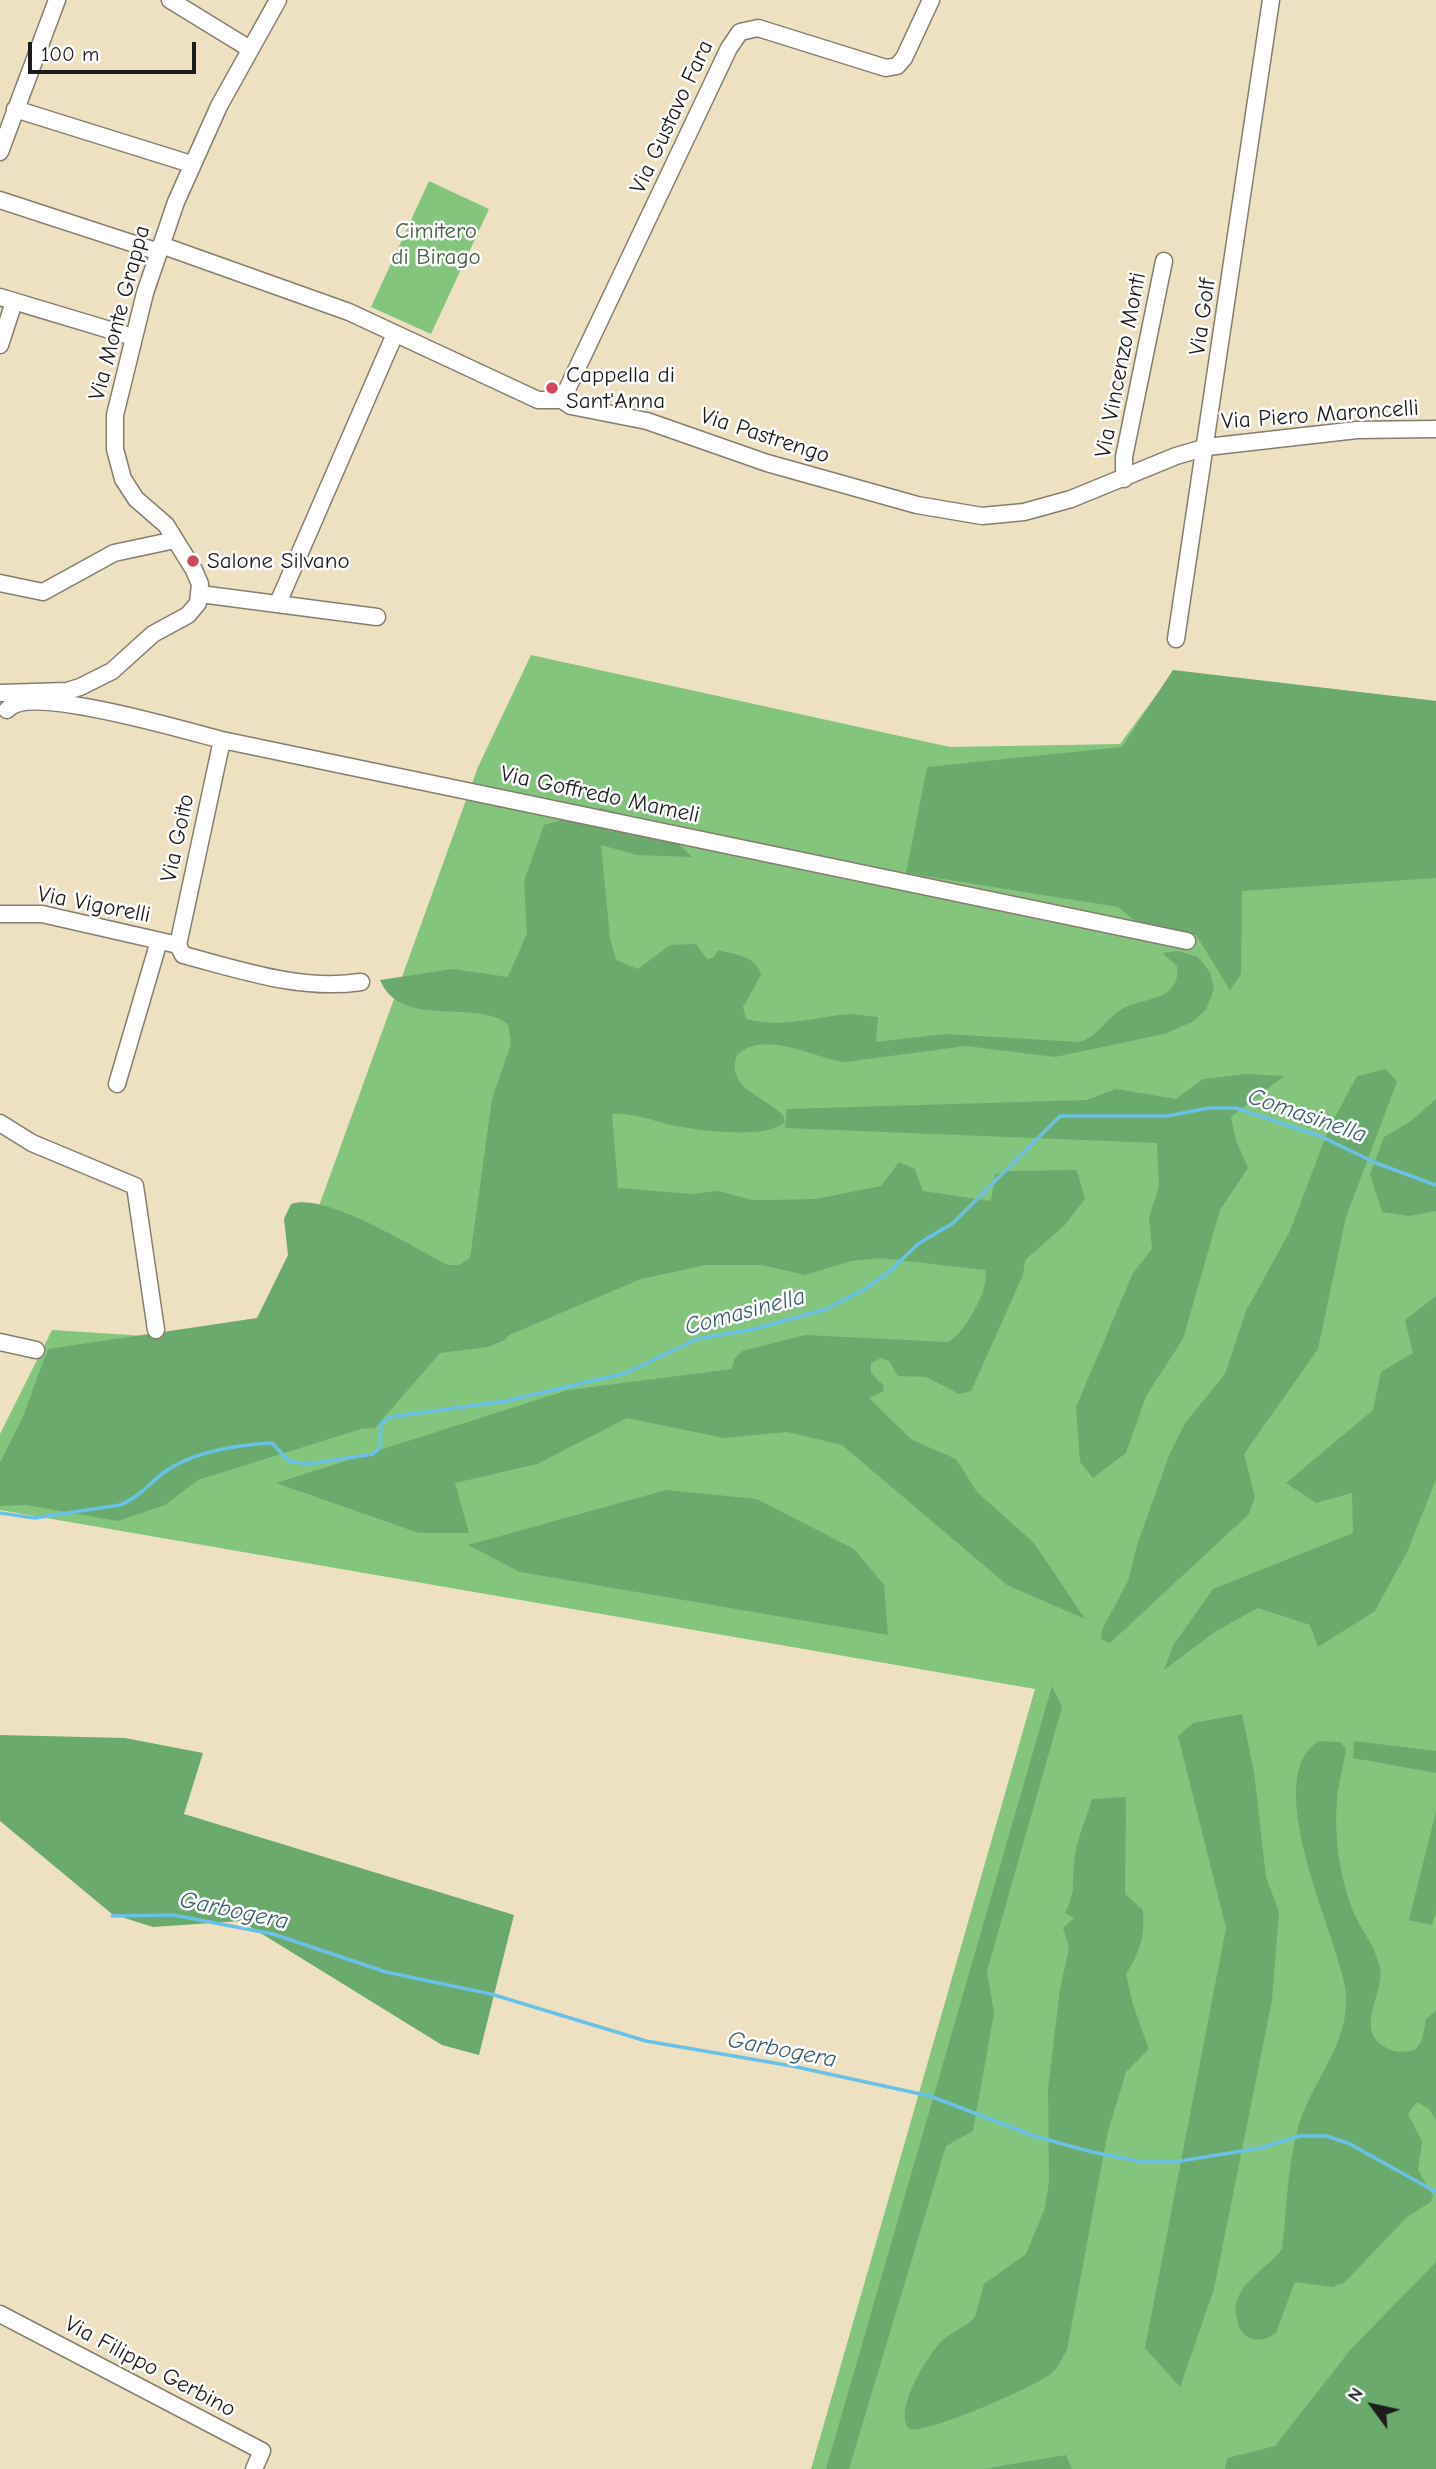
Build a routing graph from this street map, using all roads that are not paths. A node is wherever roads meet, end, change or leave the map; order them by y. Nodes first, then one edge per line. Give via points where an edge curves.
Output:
1 (57, 0) edge
2 (170, 0) edge
3 (278, 0) edge
4 (931, 0) edge
5 (1271, 0) edge
6 (250, 49) junction
7 (15, 109) junction
8 (0, 152) edge
9 (191, 164) junction
10 (0, 200) edge
11 (160, 249) junction
12 (1164, 261) dead end
13 (7, 299) edge
14 (395, 334) junction
15 (132, 337) junction
16 (0, 345) edge
17 (562, 400) junction
18 (1436, 429) edge
19 (1207, 447) junction
20 (1124, 479) junction
21 (175, 540) junction
22 (0, 583) edge
23 (200, 594) junction
24 (278, 603) junction
25 (377, 617) dead end
26 (1176, 639) dead end
27 (0, 693) edge
28 (7, 710) dead end
29 (222, 740) junction
30 (0, 914) edge
31 (159, 941) junction
32 (1187, 941) dead end
33 (178, 945) junction
34 (360, 982) dead end
35 (117, 1084) dead end
36 (0, 1124) edge
37 (156, 1330) dead end
38 (0, 1342) edge
39 (36, 1350) dead end
40 (0, 2314) edge
41 (254, 2469) edge

1 - 7 street
2 - 6 street
3 - 6 street, Via Monte Grappa
4 - 17 street, Via Gustavo Fara via 897,66 886,68 758,28 748,28 735,38
5 - 19 street, Via Golf
6 - 9 street, Via Monte Grappa
7 - 8 street
7 - 9 street
9 - 11 street, Via Monte Grappa
10 - 11 street, Via Pastrengo
11 - 14 street, Via Pastrengo via 349,312
11 - 15 street, Via Monte Grappa
12 - 20 street, Via Vincenzo Monti via 1124,457
13 - 15 street
13 - 16 street
14 - 17 street, Via Pastrengo via 538,400
14 - 24 street
15 - 21 street, Via Monte Grappa via 115,415 118,463 128,488
17 - 20 street, Via Pastrengo via 571,406 648,421 825,481 963,515 1024,512
18 - 19 street, Via Piero Maroncelli via 1357,430
19 - 20 street, Via Pastrengo
19 - 26 street, Via Golf
21 - 22 street via 114,552 43,592
21 - 23 street via 198,577
23 - 24 street
23 - 27 street via 188,615 153,634 112,671 95,680 67,691
24 - 25 street
28 - 29 street, Via Goffredo Mameli via 19,701 77,705
29 - 32 street, Via Goffredo Mameli
29 - 33 street, Via Goito
30 - 31 street, Via Vigorelli via 42,914
31 - 33 street, Via Vigorelli
31 - 35 street
33 - 34 street, Via Vigorelli via 183,955 276,979 331,986
36 - 37 street via 135,1186
38 - 39 street
40 - 41 street, Via Filippo Gerbino via 262,2451

